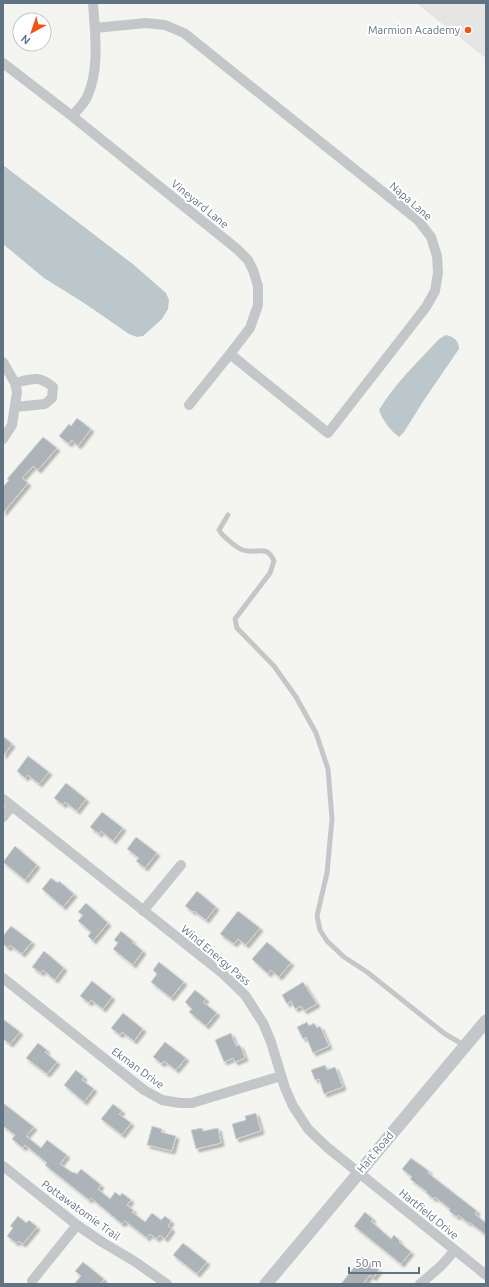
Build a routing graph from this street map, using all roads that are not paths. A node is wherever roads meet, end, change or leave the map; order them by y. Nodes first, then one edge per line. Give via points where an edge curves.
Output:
1 (93, 3) edge
2 (95, 28) junction
3 (3, 63) edge
4 (72, 116) junction
5 (230, 354) junction
6 (3, 362) edge
7 (16, 388) junction
8 (189, 405) dead end
9 (15, 407) junction
10 (3, 439) edge
11 (228, 516) dead end
12 (3, 799) edge
13 (12, 806) junction
14 (3, 817) edge
15 (181, 865) dead end
16 (143, 911) junction
17 (3, 978) edge
18 (486, 1021) edge
19 (465, 1046) junction
20 (281, 1076) junction
21 (3, 1166) edge
22 (358, 1172) junction
23 (77, 1224) junction
24 (455, 1250) junction
25 (486, 1275) edge
26 (32, 1281) dead end
27 (167, 1284) edge
28 (266, 1284) edge
29 (420, 1284) edge

1 - 2 street
2 - 4 street via 94,80 86,99
2 - 5 street, Napa Lane via 146,23 164,25 184,33 418,220 431,237 437,256 435,291 426,307 328,433
3 - 4 street, Vineyard Lane
4 - 5 street, Vineyard Lane via 248,260 258,286 258,305 250,328
5 - 8 street, Vineyard Lane
6 - 7 street
7 - 9 street
7 - 9 street via 35,378 46,381 53,387 52,398 45,404
9 - 10 street via 12,425
11 - 19 lane via 220,527 222,535 243,550 268,552 274,561 270,573 235,619 235,623 274,666 296,697 316,733 328,770 332,819 327,873 317,916 320,930 327,941 344,957 367,972 445,1034
12 - 13 street, Wind Energy Pass
13 - 14 street
13 - 16 street, Wind Energy Pass
15 - 16 street
16 - 20 street, Wind Energy Pass via 221,972 245,995 263,1023
17 - 20 street, Ekman Drive via 144,1090 162,1100 192,1103
18 - 19 street, Hart Road
19 - 22 street, Hart Road
20 - 22 street, Wind Energy Pass via 293,1106 308,1129
21 - 23 street, Pottawatomie Trail
22 - 24 street, Hartfield Drive
22 - 28 street, Hart Road
23 - 26 street
23 - 27 street, Pottawatomie Trail
24 - 25 street, Hartfield Drive
24 - 29 street

